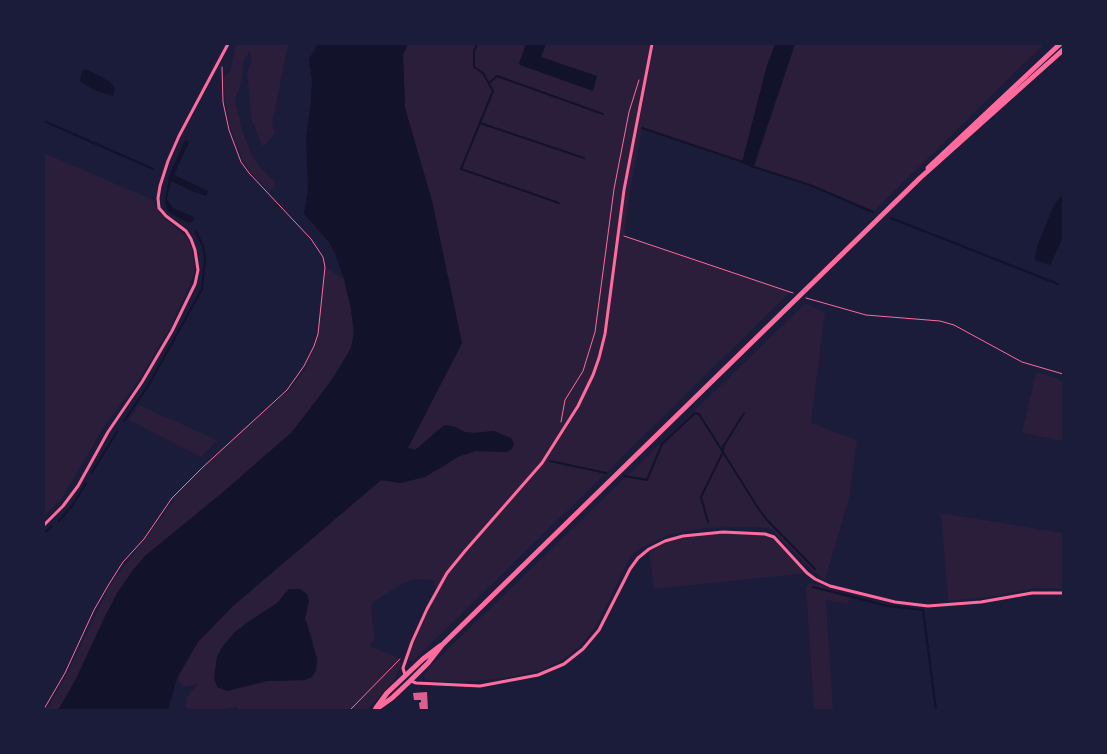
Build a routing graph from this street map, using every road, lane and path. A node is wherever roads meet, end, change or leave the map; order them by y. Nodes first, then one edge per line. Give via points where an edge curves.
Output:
1 (228, 44) edge
2 (652, 44) edge
3 (1060, 44) edge
4 (1063, 50) edge
5 (222, 56) junction
6 (640, 77) dead end
7 (920, 178) junction
8 (618, 234) junction
9 (799, 295) junction
10 (1063, 374) edge
11 (565, 400) dead end
12 (44, 524) edge
13 (1063, 594) edge
14 (442, 645) junction
15 (408, 652) junction
16 (405, 676) junction
17 (410, 680) junction
18 (44, 709) edge
19 (350, 710) edge
20 (375, 710) edge

1 - 5 street
2 - 8 street
3 - 7 main road via 931,164
4 - 7 main road
5 - 12 street via 179,136 158,198 163,213 191,239 198,270 195,284 142,382 108,432 78,486
5 - 18 path via 223,102 231,138 241,162 323,257 325,267 318,334 304,366 287,390 172,498 123,562 94,610 65,673
6 - 11 path via 629,112 614,189 595,332 583,371
7 - 9 main road
8 - 9 path
8 - 15 street via 603,342 593,375 578,406 542,463 447,573
9 - 10 path via 866,315 954,325 1022,362
9 - 14 main road
13 - 17 street via 1032,593 928,606 894,602 830,586 816,579 774,537 765,534 723,532 683,536 665,541 638,558 599,630 564,664 538,675 480,686
14 - 16 main road
14 - 17 main road
15 - 16 street via 402,668
15 - 19 path
16 - 20 main road
17 - 20 main road

